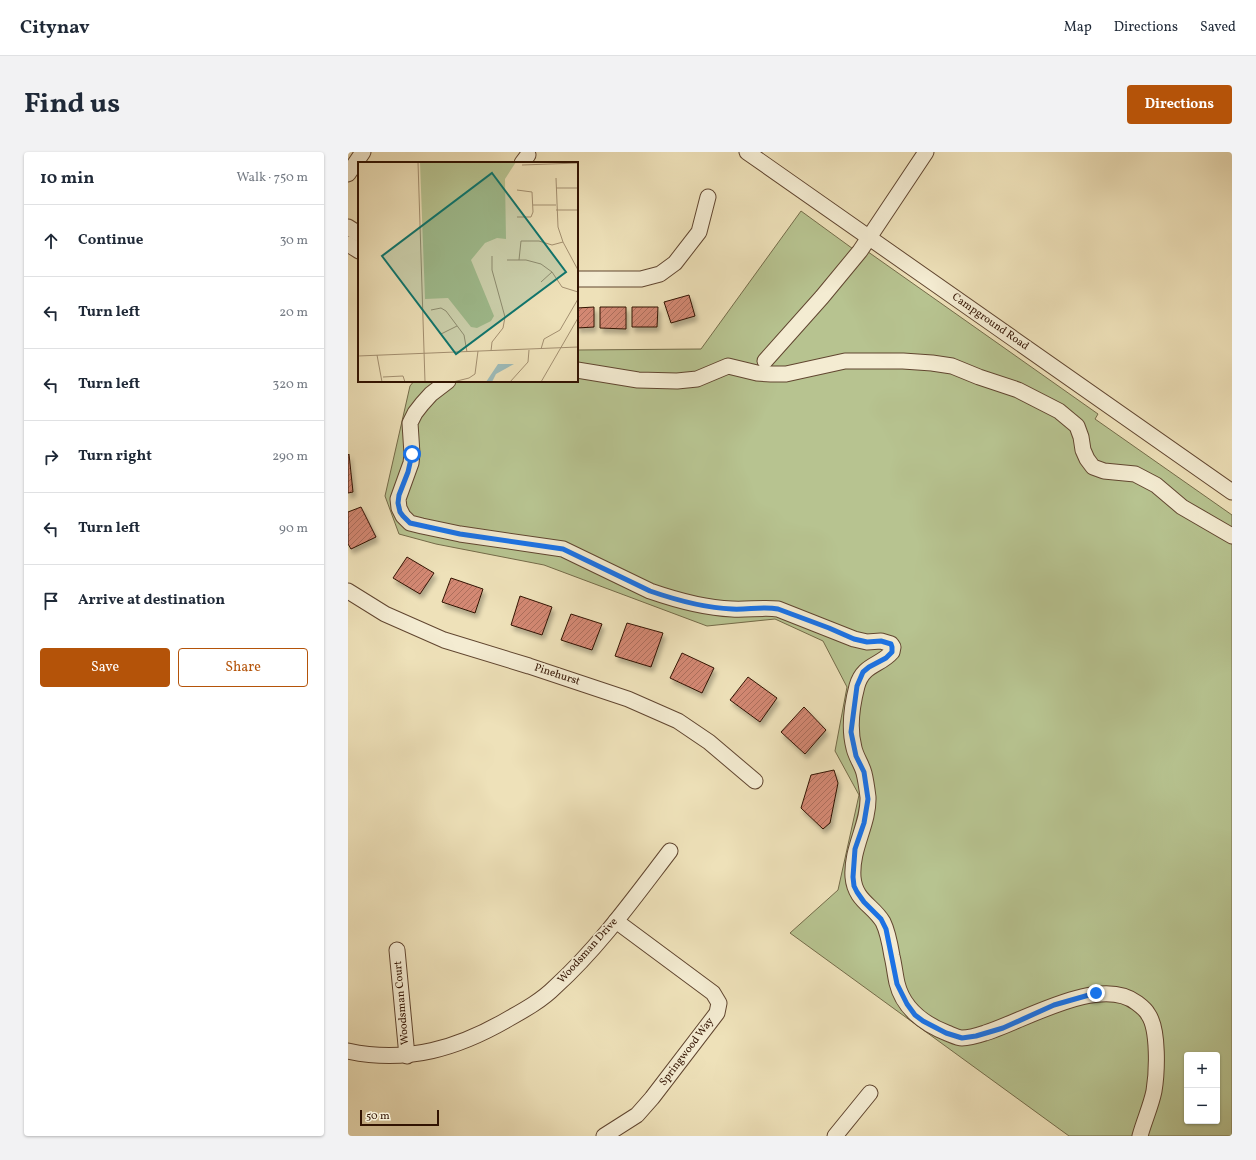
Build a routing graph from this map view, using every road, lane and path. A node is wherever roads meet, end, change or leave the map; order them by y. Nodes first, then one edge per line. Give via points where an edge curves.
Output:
1 (363, 152) edge
2 (747, 152) edge
3 (926, 152) edge
4 (348, 174) edge
5 (708, 197) dead end
6 (348, 227) edge
7 (358, 233) edge
8 (869, 237) junction
9 (348, 244) edge
10 (358, 250) edge
11 (578, 279) edge
12 (765, 361) dead end
13 (578, 370) edge
14 (447, 382) edge
15 (1232, 492) edge
16 (1232, 536) edge
17 (348, 591) edge
18 (755, 781) dead end
19 (670, 851) dead end
20 (616, 921) junction
21 (397, 950) dead end
22 (348, 1051) edge
23 (407, 1056) junction
24 (870, 1093) dead end
25 (837, 1134) edge
26 (604, 1136) edge
27 (1140, 1136) edge

1 - 4 street
2 - 8 street, Campground Road
3 - 8 street
5 - 11 street via 699,232 675,263 660,274 641,279
6 - 7 street
8 - 12 street via 822,297
8 - 15 street, Campground Road
9 - 10 street
13 - 16 street via 638,380 677,381 697,378 728,366 758,373 786,374 845,361 903,361 952,366 1018,390 1059,412 1077,426 1087,460 1094,467 1104,471 1135,474 1156,485 1182,507
14 - 27 street via 422,404 410,423 412,454 398,503 400,512 410,523 460,534 563,549 660,594 718,608 778,609 854,639 891,644 892,652 863,672 857,686 851,732 856,756 864,772 868,799 864,823 855,849 853,877 857,892 881,919 886,929 897,984 902,994 915,1015 923,1021 962,1038 1003,1028 1054,1005 1096,993 1119,994 1136,1002 1149,1014 1156,1041 1154,1092
17 - 18 street, Pinehurst via 385,614 444,640 628,699 678,721 709,742
19 - 20 street, Woodsman Drive
20 - 23 street, Woodsman Drive via 587,956 554,988 523,1011 468,1040 442,1049
20 - 26 street, Springwood Way via 713,993 719,1003 717,1013 652,1098 637,1115
21 - 23 street, Woodsman Court
22 - 23 street, Woodsman Drive via 376,1056
24 - 25 street

